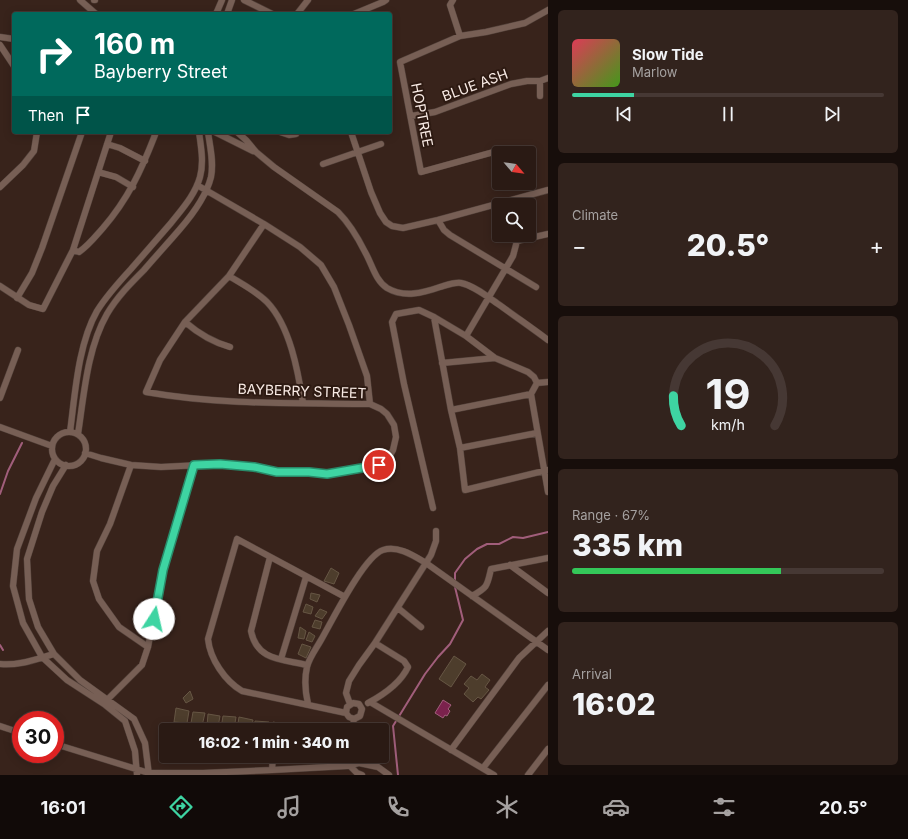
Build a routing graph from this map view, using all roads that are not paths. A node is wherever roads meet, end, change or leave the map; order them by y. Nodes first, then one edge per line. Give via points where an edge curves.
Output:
1 (80, 0) edge
2 (222, 0) edge
3 (232, 0) edge
4 (244, 0) edge
5 (308, 0) edge
6 (386, 0) edge
7 (453, 0) edge
8 (548, 10) edge
9 (94, 12) edge
10 (217, 12) edge
11 (227, 12) edge
12 (268, 12) edge
13 (299, 12) edge
14 (359, 12) edge
15 (460, 36) junction
16 (0, 38) edge
17 (12, 39) edge
18 (0, 46) edge
19 (12, 63) edge
20 (548, 78) edge
21 (540, 80) junction
22 (540, 96) dead end
23 (411, 116) junction
24 (37, 134) edge
25 (81, 134) edge
26 (110, 134) edge
27 (154, 134) edge
28 (200, 134) edge
29 (208, 134) edge
30 (219, 134) edge
31 (239, 134) edge
32 (289, 134) edge
33 (296, 134) dead end
34 (352, 134) edge
35 (107, 144) junction
36 (381, 144) dead end
37 (256, 152) junction
38 (358, 152) junction
39 (492, 152) edge
40 (145, 161) junction
41 (323, 164) dead end
42 (98, 172) junction
43 (197, 185) junction
44 (0, 187) edge
45 (133, 187) junction
46 (207, 190) junction
47 (548, 190) edge
48 (523, 198) edge
49 (492, 207) edge
50 (438, 220) junction
51 (264, 224) junction
52 (548, 234) edge
53 (536, 236) edge
54 (516, 242) edge
55 (73, 250) junction
56 (506, 269) junction
57 (229, 276) junction
58 (0, 286) edge
59 (536, 287) dead end
60 (17, 298) junction
61 (489, 298) junction
62 (434, 317) junction
63 (185, 322) junction
64 (466, 336) junction
65 (548, 340) edge
66 (230, 347) dead end
67 (18, 350) dead end
68 (495, 358) junction
69 (442, 363) junction
70 (548, 382) edge
71 (537, 383) junction
72 (531, 394) junction
73 (0, 398) edge
74 (303, 403) junction
75 (370, 404) junction
76 (450, 410) junction
77 (0, 427) edge
78 (70, 432) junction
79 (537, 433) junction
80 (78, 434) junction
81 (52, 446) junction
82 (460, 448) junction
83 (85, 453) junction
84 (55, 459) junction
85 (66, 465) junction
86 (131, 465) junction
87 (194, 465) junction
88 (546, 470) edge
89 (548, 492) edge
90 (434, 508) dead end
91 (436, 531) dead end
92 (270, 557) junction
93 (548, 558) edge
94 (426, 563) junction
95 (510, 565) junction
96 (306, 577) junction
97 (548, 593) edge
98 (472, 596) junction
99 (345, 597) junction
100 (398, 608) junction
101 (421, 627) dead end
102 (548, 631) edge
103 (536, 642) junction
104 (375, 644) junction
105 (148, 647) junction
106 (548, 650) edge
107 (54, 654) junction
108 (42, 657) junction
109 (281, 659) junction
110 (0, 664) edge
111 (307, 665) junction
112 (548, 685) edge
113 (108, 699) junction
114 (370, 702) junction
115 (308, 704) junction
116 (350, 704) junction
117 (361, 706) junction
118 (346, 713) junction
119 (354, 719) junction
120 (353, 723) edge
121 (0, 726) edge
122 (12, 730) edge
123 (64, 747) edge
124 (548, 749) edge
125 (451, 750) junction
126 (272, 763) edge
127 (348, 766) junction
128 (483, 768) junction
129 (272, 770) junction
130 (137, 773) edge
131 (149, 774) edge
132 (362, 775) edge
133 (387, 775) edge
134 (494, 775) edge
135 (528, 775) edge

1 - 9 street
2 - 10 street
3 - 11 street
4 - 12 street
5 - 13 street
6 - 14 street
7 - 15 street via 450,5
8 - 15 street via 525,22
15 - 23 street, HOPTREE via 400,62
16 - 17 street
18 - 19 street
20 - 21 street, BLUE ASH
21 - 22 street
21 - 23 street, BLUE ASH via 511,84 435,112
23 - 39 street, HOPTREE via 421,172
24 - 44 street via 34,151 23,166
25 - 60 street via 32,273
26 - 35 street
27 - 40 street
28 - 43 street via 202,163
29 - 46 street via 212,161
30 - 37 street
31 - 37 street
32 - 33 street
34 - 38 street
35 - 40 street
35 - 42 street
36 - 38 street
37 - 61 street via 345,219 379,280 387,287 407,294 460,283
38 - 41 street
38 - 50 street via 371,192 386,222 403,228
40 - 45 street
42 - 45 street via 116,177
42 - 55 street
43 - 46 street
43 - 78 street via 185,205 106,296 96,313 78,371
45 - 55 street via 115,214 87,246 79,252
46 - 51 street
46 - 80 street via 189,218 116,300 106,316 98,334 88,371
47 - 48 street
49 - 50 street
50 - 56 street via 450,235
51 - 57 street
51 - 75 street via 300,247 321,265 334,287 367,376
52 - 53 street
54 - 56 street via 516,248
55 - 60 street via 43,309
56 - 59 street
56 - 61 street
57 - 63 street
57 - 74 street via 253,291 275,313 285,333 298,373
58 - 60 street
61 - 64 street
61 - 65 street
62 - 64 street
62 - 69 street
62 - 90 street via 418,310 396,314 392,322
63 - 66 street via 205,338
63 - 74 street, BAYBERRY STREET via 160,360 146,392 207,400
64 - 68 street
67 - 73 street
68 - 69 street
68 - 71 street via 528,372
69 - 76 street
70 - 71 street
71 - 72 street
72 - 76 street
72 - 79 street
74 - 75 street, BAYBERRY STREET
75 - 87 street, BAYBERRY STREET via 388,414 394,425 396,437 388,459 379,465 327,474 277,472 220,464
76 - 82 street
77 - 81 street
78 - 80 street
78 - 81 street via 56,437
79 - 82 street
79 - 88 street
80 - 83 street via 84,443
81 - 84 street
82 - 88 street via 465,490
83 - 85 street via 80,461
83 - 86 street, BAYBERRY STREET
84 - 85 street
84 - 108 street via 36,498 17,549 13,586 23,623
85 - 107 street via 53,486 42,512 27,559 29,600 38,628
86 - 87 street, BAYBERRY STREET
86 - 105 street via 110,524 97,551 93,581 98,599 120,627
87 - 105 street via 163,570
88 - 89 street
91 - 94 street via 434,547
92 - 96 street
92 - 109 street via 251,631 259,650 267,656
92 - 115 street via 237,539 209,631 209,647 212,656 232,685 242,691
93 - 95 street
94 - 98 street
94 - 99 street via 407,552 392,548 384,550 370,561
94 - 100 street
95 - 97 street
95 - 98 street via 491,569 487,586
96 - 99 street
96 - 109 street
98 - 103 street
99 - 111 street
100 - 101 street
100 - 104 street
102 - 103 street
103 - 106 street
103 - 125 street via 519,658
104 - 114 street via 404,661 408,667 385,692
104 - 116 street via 349,681 346,693
105 - 113 street via 142,665
107 - 108 street
107 - 113 street via 80,680
108 - 110 street via 22,663
108 - 130 street via 67,680 125,721 135,751
109 - 111 street
111 - 115 street via 304,687
112 - 128 street
113 - 131 street via 134,719 145,743
114 - 117 street
114 - 125 street
115 - 118 street
116 - 117 street via 356,703
116 - 118 street
117 - 119 street via 362,713
118 - 119 street
119 - 120 street
121 - 122 street
123 - 130 street
124 - 135 street
125 - 128 street
126 - 129 street
127 - 129 street
127 - 132 street
127 - 133 street via 359,763 374,766 382,768
128 - 134 street
129 - 131 street
130 - 131 street

